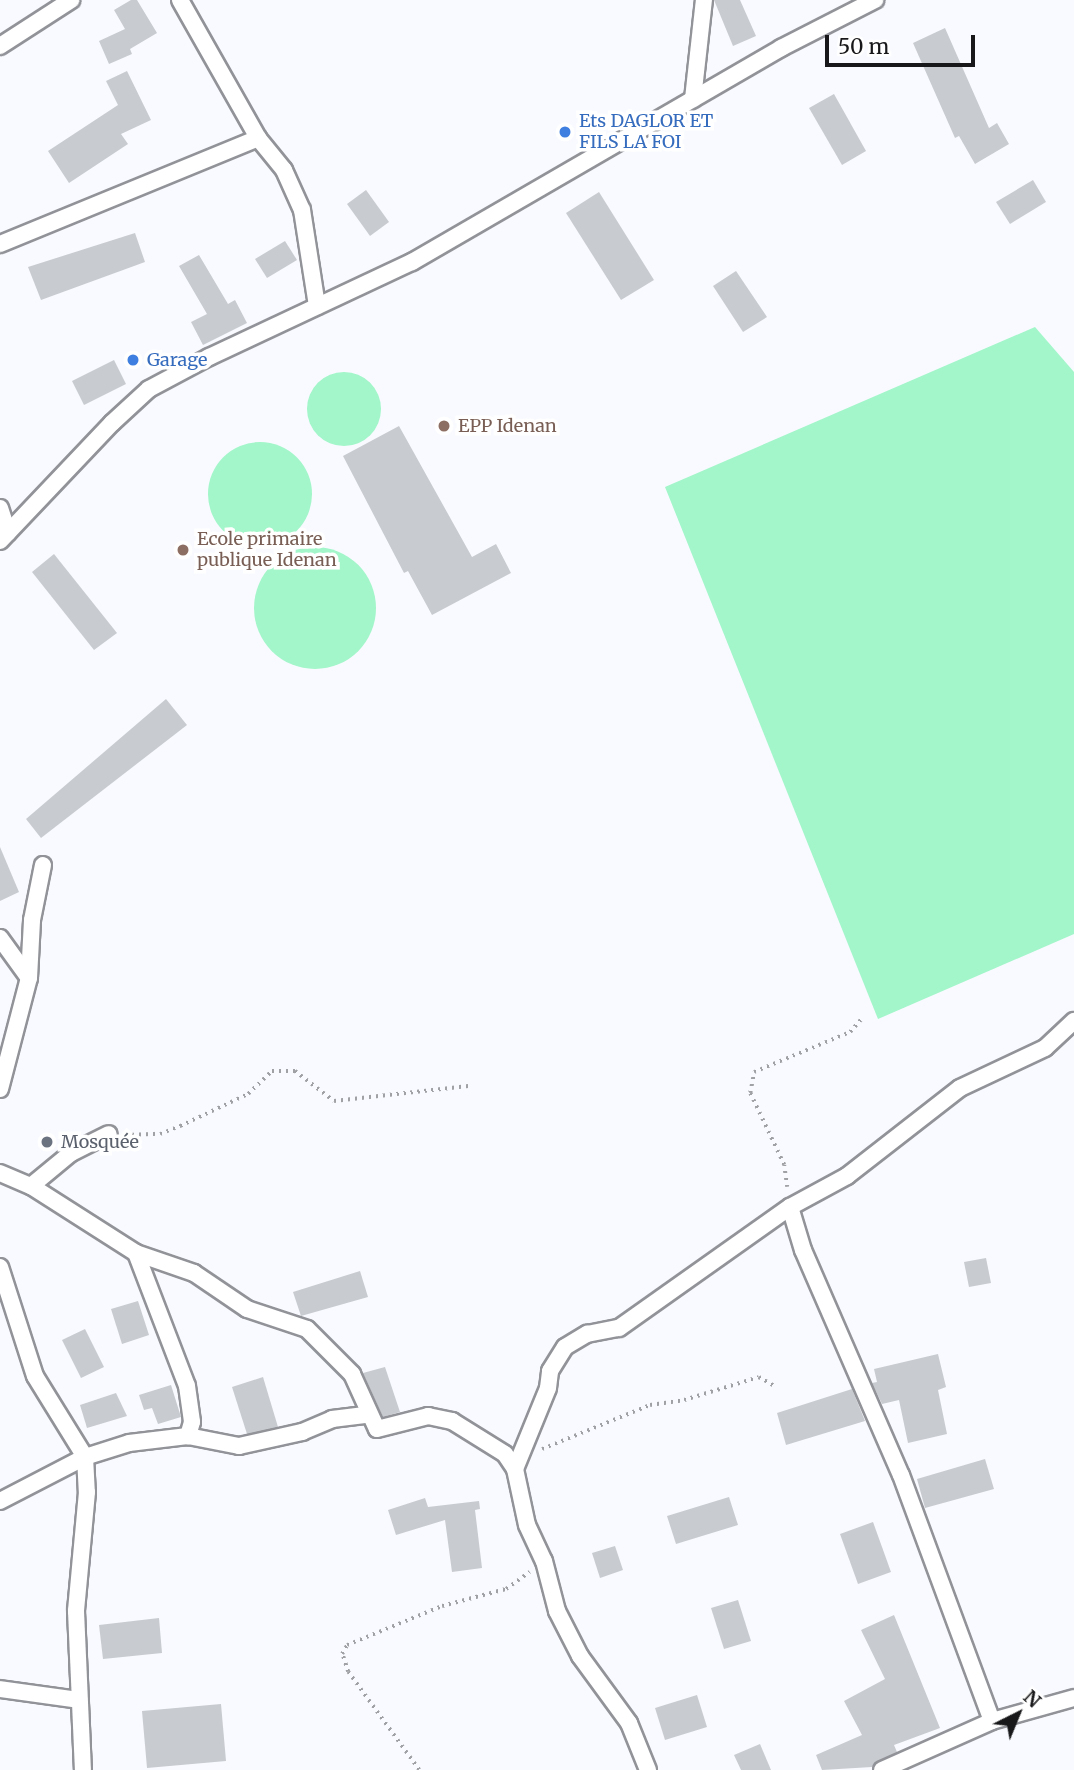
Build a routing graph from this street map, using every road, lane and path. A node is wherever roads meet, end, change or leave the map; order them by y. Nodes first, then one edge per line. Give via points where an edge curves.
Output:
1 (71, 0) edge
2 (180, 0) edge
3 (704, 0) edge
4 (875, 0) edge
5 (0, 47) edge
6 (693, 99) junction
7 (258, 138) junction
8 (0, 244) edge
9 (317, 306) junction
10 (0, 508) edge
11 (4, 537) edge
12 (43, 865) dead end
13 (0, 938) edge
14 (29, 978) junction
15 (863, 1017) dead end
16 (1074, 1021) edge
17 (468, 1086) dead end
18 (0, 1089) edge
19 (108, 1133) joint
20 (0, 1173) edge
21 (31, 1186) junction
22 (790, 1207) junction
23 (136, 1254) junction
24 (0, 1267) edge
25 (776, 1387) dead end
26 (368, 1415) junction
27 (188, 1436) junction
28 (521, 1450) junction
29 (85, 1457) junction
30 (515, 1469) junction
31 (0, 1501) edge
32 (544, 1561) junction
33 (0, 1689) edge
34 (1074, 1699) edge
35 (79, 1700) junction
36 (992, 1721) junction
37 (83, 1770) edge
38 (419, 1770) edge
39 (648, 1770) edge
40 (882, 1770) edge

1 - 5 street
2 - 7 street
3 - 6 street
4 - 6 street
6 - 9 street via 412,262
7 - 8 street
7 - 9 street via 284,170 302,210
9 - 11 street via 149,389
10 - 11 street
12 - 14 street via 32,919
13 - 14 street
14 - 18 street
15 - 22 path via 850,1031 754,1072 750,1093 784,1165
16 - 22 street via 1045,1048 960,1088 847,1176
17 - 19 path via 334,1101 295,1071 272,1071 247,1094 170,1130 137,1136
19 - 21 street via 71,1153
20 - 21 street
21 - 23 street
22 - 28 street via 619,1328 587,1334 565,1347 550,1371 548,1388
22 - 36 street via 803,1250 901,1475
23 - 26 street via 194,1273 247,1309 307,1329 352,1374
23 - 27 street via 187,1386 192,1422
24 - 29 street via 35,1376
25 - 28 path via 759,1377 684,1401 650,1405 548,1449
26 - 27 street via 332,1419 302,1432 239,1446
26 - 30 street via 377,1429 428,1416 452,1421 505,1454
27 - 29 street via 129,1443
28 - 30 street
29 - 31 street
29 - 35 street via 88,1492 76,1611
30 - 32 street via 527,1525
32 - 38 path via 506,1589 442,1606 347,1645 342,1654 348,1672
32 - 39 street via 566,1632 629,1723
33 - 35 street
34 - 36 street
35 - 37 street
36 - 40 street

